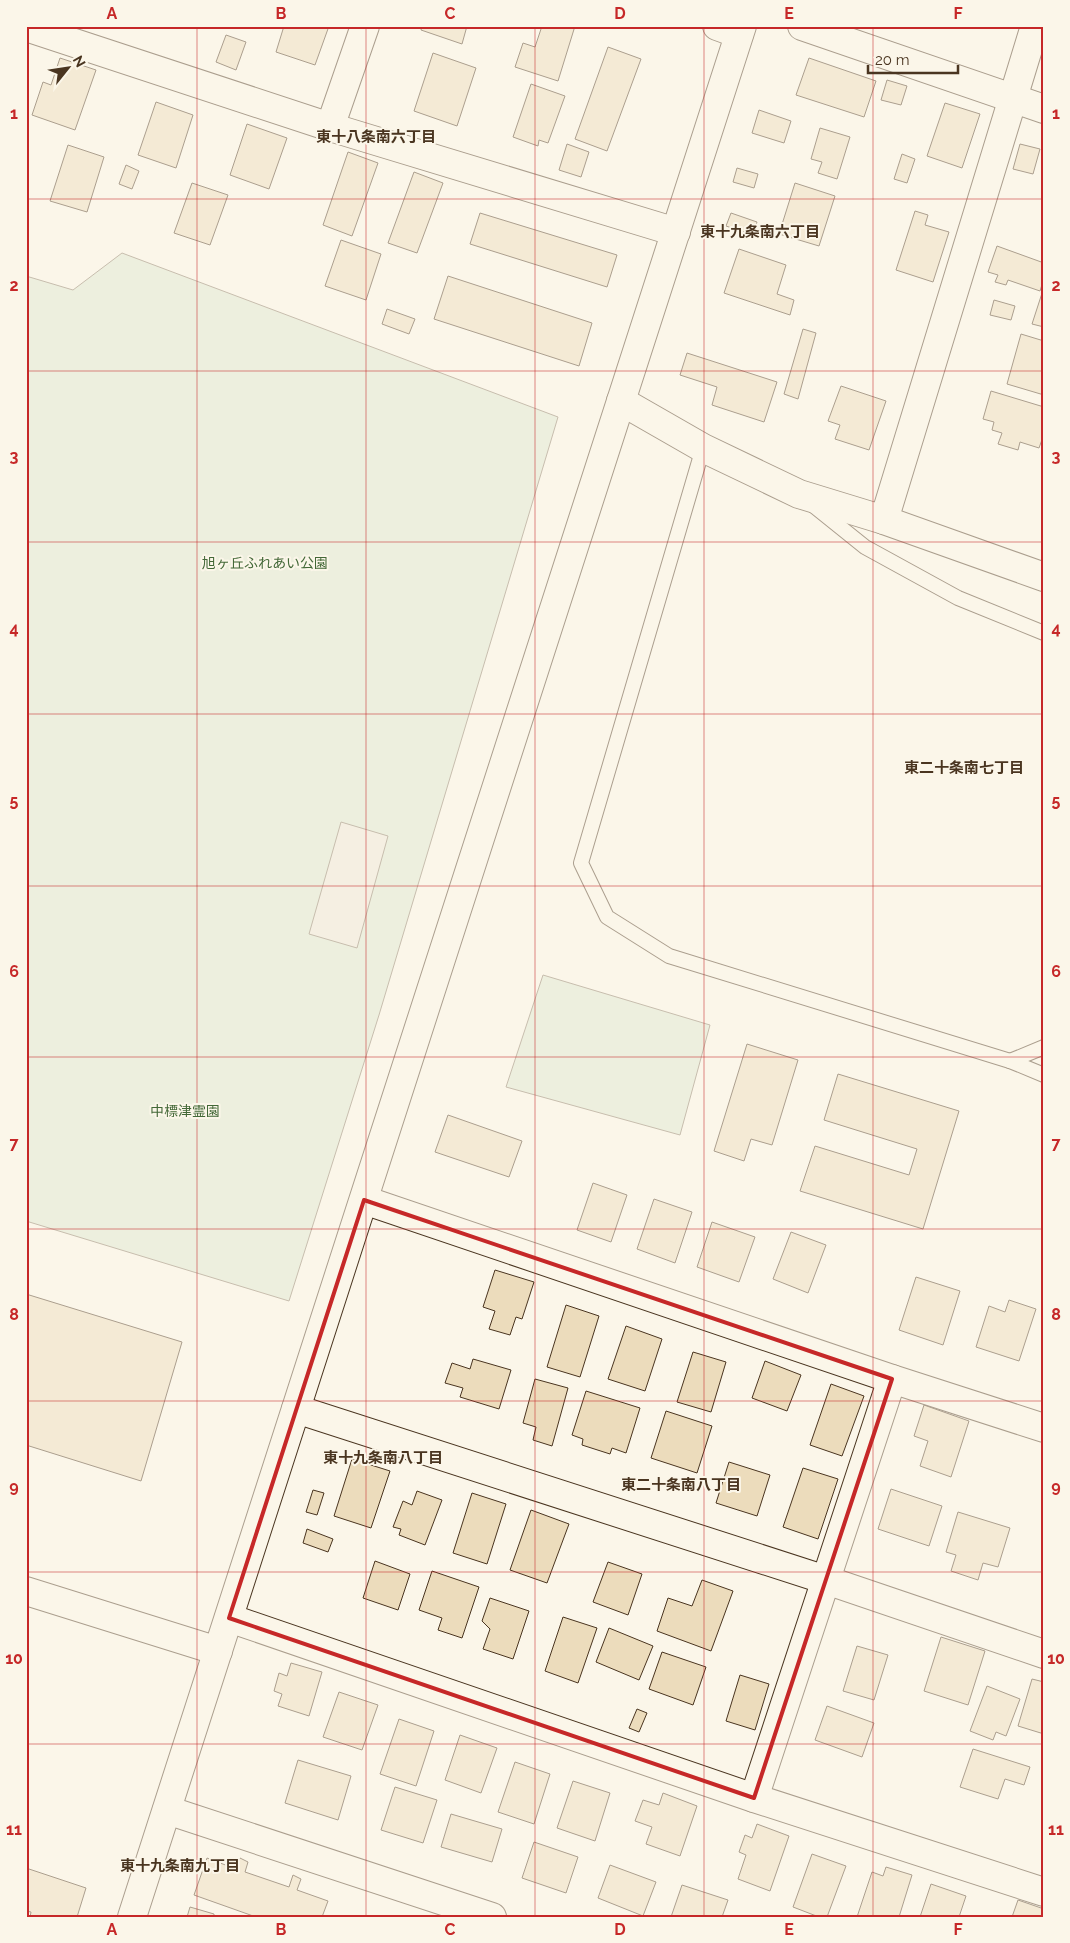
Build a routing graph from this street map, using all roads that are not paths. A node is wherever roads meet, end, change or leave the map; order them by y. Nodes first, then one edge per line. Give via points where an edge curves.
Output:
1 (365, 26) edge
2 (802, 26) edge
3 (1036, 26) edge
4 (26, 27) edge
5 (733, 29) edge
6 (1013, 98) junction
7 (1044, 109) edge
8 (330, 127) junction
9 (676, 232) junction
10 (621, 401) junction
11 (703, 448) junction
12 (799, 494) junction
13 (884, 520) junction
14 (1042, 568) edge
15 (1044, 633) edge
16 (1044, 1047) edge
17 (1010, 1061) junction
18 (1044, 1075) edge
19 (364, 1200) junction
20 (892, 1379) junction
21 (296, 1409) junction
22 (1044, 1428) edge
23 (826, 1580) junction
24 (26, 1590) edge
25 (229, 1618) junction
26 (218, 1651) junction
27 (1044, 1654) edge
28 (754, 1798) junction
29 (167, 1810) junction
30 (1044, 1892) edge
31 (132, 1917) edge
32 (492, 1917) edge

1 - 8 street
2 - 6 street
3 - 6 street
4 - 8 street
5 - 9 street
6 - 7 street
6 - 13 street
8 - 9 street
9 - 10 street
10 - 11 street
10 - 19 street
11 - 12 street
11 - 17 lane via 581,863 607,916 669,956
12 - 13 street
12 - 15 lane via 865,547 958,598
13 - 14 street
16 - 17 lane
17 - 18 lane
19 - 20 street
19 - 21 street
20 - 22 street
20 - 23 street
21 - 23 street
21 - 25 street
23 - 27 street
23 - 28 street
24 - 26 street
25 - 26 street
25 - 28 street
26 - 29 street
28 - 30 street
29 - 31 street
29 - 32 street

